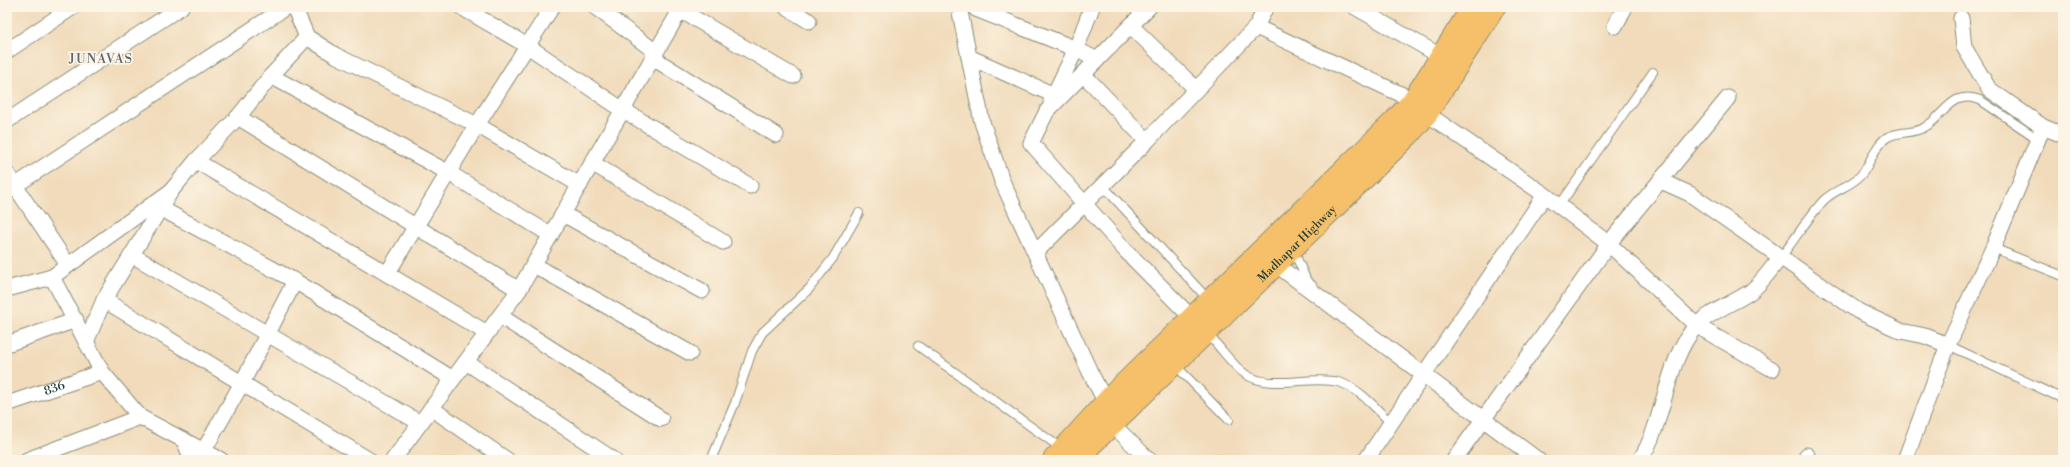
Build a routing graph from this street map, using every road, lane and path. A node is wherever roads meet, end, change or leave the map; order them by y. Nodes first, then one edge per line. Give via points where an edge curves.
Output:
1 (73, 7) edge
2 (181, 7) edge
3 (286, 7) edge
4 (294, 7) edge
5 (461, 7) edge
6 (552, 7) edge
7 (595, 7) edge
8 (786, 7) edge
9 (959, 7) edge
10 (1092, 7) edge
11 (1149, 7) edge
12 (1266, 7) edge
13 (1355, 7) edge
14 (1473, 7) edge
15 (1494, 7) edge
16 (1625, 7) edge
17 (681, 8) edge
18 (976, 8) edge
19 (1961, 18) dead end
20 (809, 21) dead end
21 (1131, 26) junction
22 (1615, 26) dead end
23 (1256, 27) junction
24 (963, 30) junction
25 (307, 37) junction
26 (526, 45) junction
27 (1076, 49) junction
28 (7, 51) edge
29 (1437, 54) dead end
30 (654, 55) junction
31 (969, 57) junction
32 (1097, 60) junction
33 (1653, 72) dead end
34 (1083, 74) junction
35 (271, 76) junction
36 (793, 76) dead end
37 (1196, 90) junction
38 (1054, 95) junction
39 (1407, 97) dead end
40 (1728, 98) dead end
41 (623, 110) junction
42 (1047, 112) junction
43 (238, 117) junction
44 (1433, 118) dead end
45 (7, 121) edge
46 (477, 125) junction
47 (2041, 133) junction
48 (776, 135) dead end
49 (2063, 136) edge
50 (1147, 141) junction
51 (196, 161) junction
52 (592, 163) junction
53 (448, 173) junction
54 (1661, 181) junction
55 (10, 184) edge
56 (580, 185) junction
57 (750, 186) dead end
58 (1103, 186) junction
59 (171, 190) junction
60 (1545, 195) junction
61 (1085, 204) junction
62 (1559, 206) junction
63 (160, 208) junction
64 (859, 213) dead end
65 (563, 214) junction
66 (417, 228) junction
67 (551, 235) junction
68 (723, 242) dead end
69 (1609, 244) junction
70 (1993, 248) junction
71 (1036, 252) junction
72 (132, 255) junction
73 (1296, 256) dead end
74 (1780, 258) junction
75 (68, 265) junction
76 (534, 265) junction
77 (1282, 269) dead end
78 (387, 274) junction
79 (2063, 276) edge
80 (52, 277) junction
81 (296, 282) junction
82 (7, 288) edge
83 (519, 290) junction
84 (702, 291) dead end
85 (1206, 297) dead end
86 (104, 300) junction
87 (1188, 314) dead end
88 (500, 316) junction
89 (76, 320) junction
90 (1697, 326) junction
91 (268, 334) junction
92 (487, 334) junction
93 (1211, 338) dead end
94 (86, 342) junction
95 (7, 344) edge
96 (1948, 344) junction
97 (918, 346) dead end
98 (690, 353) dead end
99 (466, 362) junction
100 (1179, 369) dead end
101 (1772, 369) dead end
102 (102, 372) junction
103 (1424, 374) junction
104 (453, 379) junction
105 (242, 383) junction
106 (1103, 397) dead end
107 (2063, 399) edge
108 (7, 404) edge
109 (431, 408) junction
110 (140, 417) junction
111 (1484, 418) junction
112 (661, 419) dead end
113 (1229, 420) dead end
114 (420, 423) junction
115 (1391, 423) junction
116 (1117, 429) dead end
117 (184, 440) junction
118 (204, 450) junction
119 (1056, 453) edge
120 (27, 460) edge
121 (192, 460) edge
122 (222, 460) edge
123 (369, 460) edge
124 (393, 460) edge
125 (507, 460) edge
126 (614, 460) edge
127 (711, 460) edge
128 (1075, 460) edge
129 (1149, 460) edge
130 (1366, 460) edge
131 (1454, 460) edge
132 (1538, 460) edge
133 (1640, 460) edge
134 (1905, 460) edge

1 - 28 street
2 - 45 street
3 - 55 street
4 - 25 street
5 - 26 street
6 - 26 street
7 - 30 street
8 - 20 street
9 - 24 street
10 - 27 street
11 - 21 street
12 - 23 street
13 - 29 street
14 - 119 highway, Madhapar Highway via 1413,101 1395,121
15 - 128 highway, Madhapar Highway via 1427,113 1408,134
16 - 22 street
17 - 30 street
17 - 36 street
18 - 24 street
18 - 27 street
19 - 47 street via 1964,47 1989,89
21 - 32 street
21 - 37 street
23 - 37 street
23 - 39 street
24 - 31 street
25 - 35 street
25 - 46 street via 335,56
26 - 41 street
26 - 46 street
27 - 32 street
27 - 38 street
30 - 41 street
30 - 48 street
31 - 38 street
31 - 71 street via 982,122 997,166
32 - 34 street
33 - 62 lane
34 - 42 street
34 - 50 street
35 - 43 street
35 - 53 street
37 - 50 street
38 - 42 street
40 - 54 street
41 - 52 street
41 - 57 street
42 - 61 street via 1031,143
43 - 51 street
43 - 66 street
44 - 60 street
46 - 53 street
46 - 56 street
47 - 49 street
47 - 70 street
47 - 74 lane via 1980,100 1971,97 1960,98 1925,127 1913,132 1890,135 1883,140 1863,173 1823,201
50 - 58 street
51 - 59 street
51 - 78 street
52 - 56 street
52 - 68 street
53 - 66 street
53 - 67 street
54 - 69 street
54 - 74 street via 1690,194
55 - 75 street
56 - 65 street
58 - 61 street
58 - 85 lane
59 - 63 street
59 - 75 street
60 - 62 street
60 - 103 street
61 - 71 street
61 - 87 street
62 - 69 street
63 - 72 street
63 - 81 street
64 - 127 lane via 833,258 809,289 762,333 752,351 735,403
65 - 67 street
65 - 84 street
66 - 78 street
66 - 83 street
67 - 76 street
69 - 90 street
69 - 111 street
70 - 79 lane
70 - 96 street
71 - 106 street
72 - 86 street
72 - 91 street
73 - 103 lane via 1307,281
74 - 90 street via 1751,291
74 - 96 street via 1858,311 1900,331
75 - 80 street
76 - 83 street
76 - 98 street
77 - 103 street
78 - 92 street
80 - 82 street
80 - 89 street
81 - 91 street
81 - 104 street
83 - 88 street
86 - 94 street
86 - 105 street
88 - 92 street
88 - 112 street
89 - 94 street
89 - 95 street
90 - 101 street
90 - 133 street via 1684,345
91 - 105 street
91 - 114 street
92 - 99 street
93 - 115 lane via 1244,374 1254,379 1268,382 1338,382 1356,390
94 - 102 street
96 - 107 lane
96 - 134 street
97 - 119 lane
99 - 104 street
99 - 126 street
100 - 113 lane
102 - 108 street, 836
102 - 110 street
103 - 111 street
103 - 115 street
104 - 109 street
105 - 118 street
105 - 123 street
109 - 114 street
109 - 125 street
110 - 117 street
110 - 120 street
111 - 131 street
111 - 132 street
114 - 124 street
115 - 130 street
116 - 129 street
117 - 118 street
117 - 121 street
118 - 122 street

